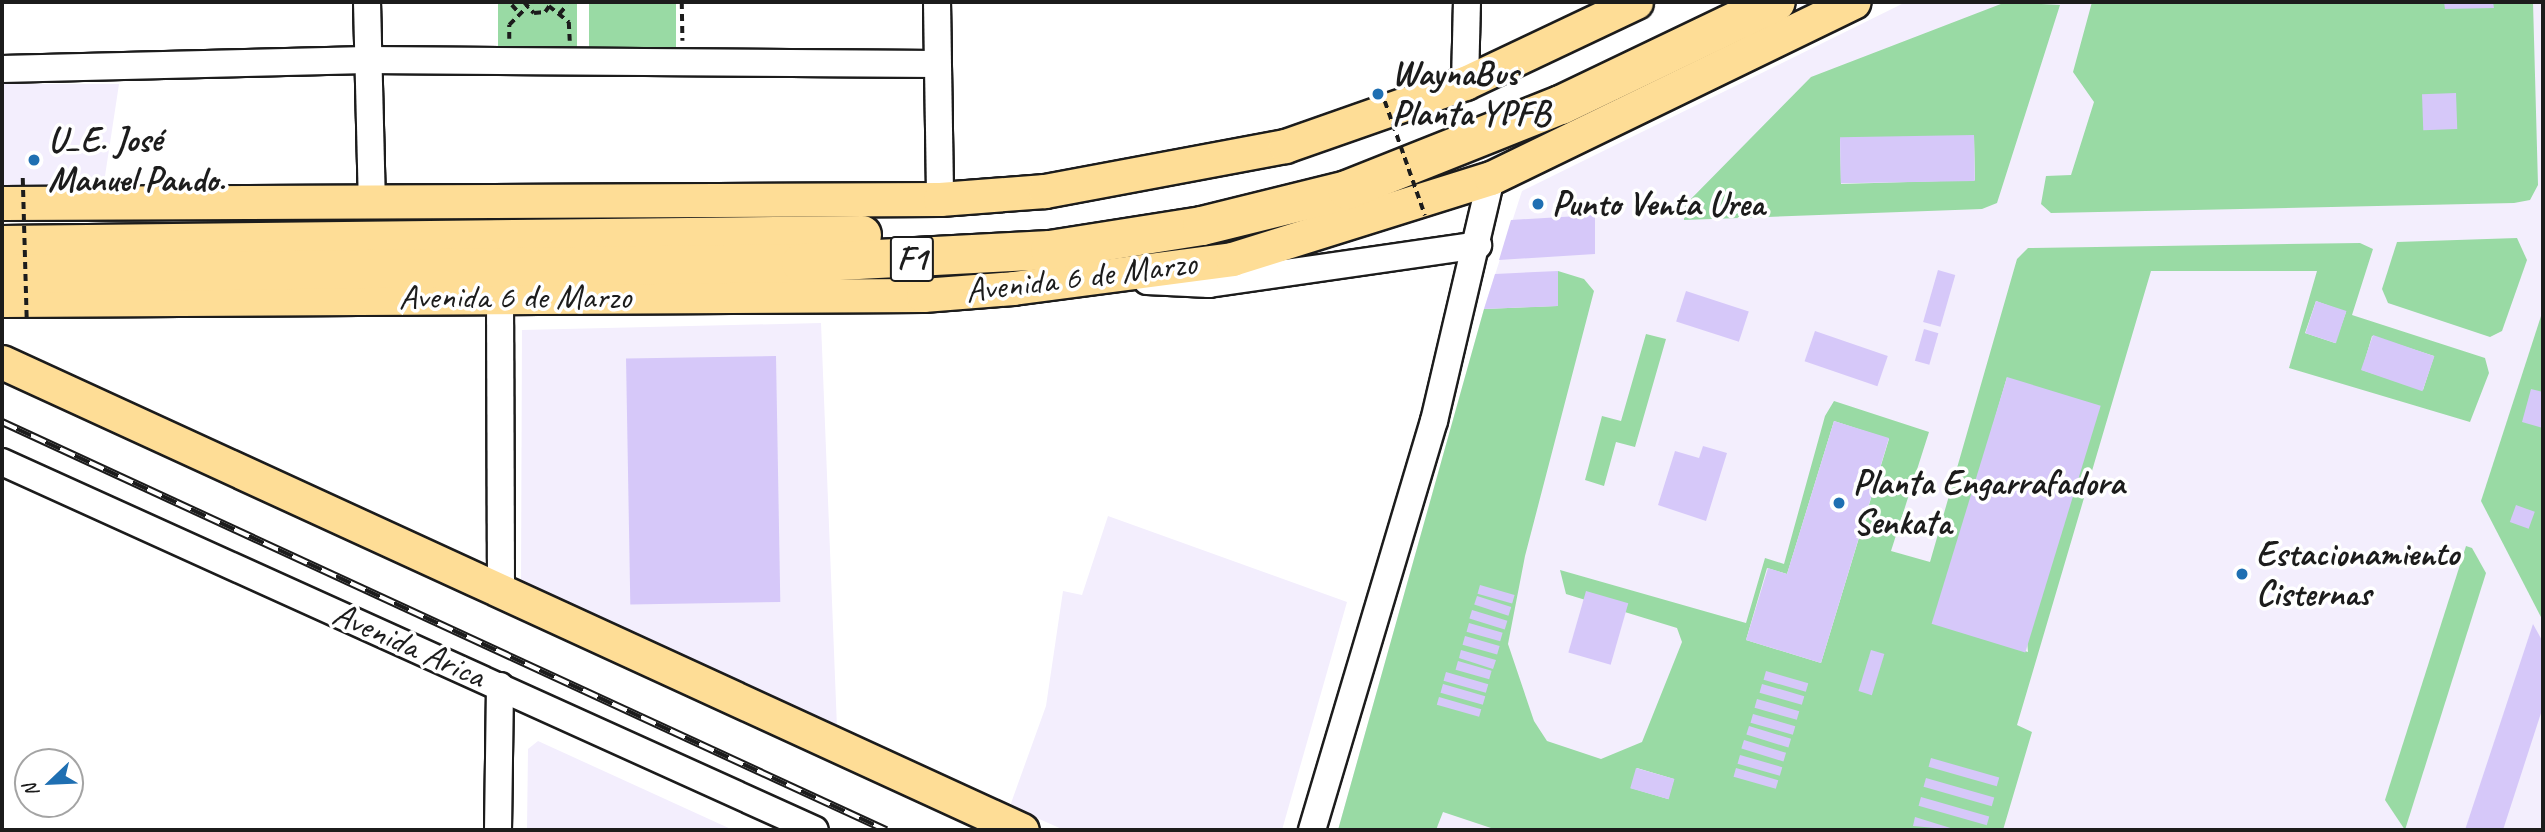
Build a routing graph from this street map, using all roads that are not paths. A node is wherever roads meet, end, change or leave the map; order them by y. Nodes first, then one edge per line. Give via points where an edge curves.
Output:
1 (367, 2) edge
2 (937, 2) edge
3 (1466, 2) edge
4 (1636, 2) edge
5 (1726, 2) edge
6 (1776, 2) edge
7 (1854, 2) edge
8 (367, 60) junction
9 (937, 64) junction
10 (2, 69) edge
11 (1465, 83) junction
12 (1491, 178) junction
13 (12, 190) edge
14 (940, 199) junction
15 (372, 201) junction
16 (2, 245) edge
17 (1478, 245) junction
18 (2, 274) edge
19 (1100, 278) junction
20 (500, 298) junction
21 (15, 309) edge
22 (2, 362) edge
23 (2, 462) edge
24 (500, 591) junction
25 (500, 687) junction
26 (498, 830) edge
27 (815, 830) edge
28 (1022, 830) edge
29 (1312, 830) edge

1 - 8 street
2 - 9 street
3 - 11 street
4 - 11 main road
5 - 16 highway, Avenida 6 de Marzo / F1 via 1630,51 1426,140 1204,201 1053,225 946,234
6 - 18 highway, Avenida 6 de Marzo / F1 via 1551,110 1347,190 1202,226 1050,250 801,263
7 - 12 main road, Avenida 6 de Marzo
8 - 9 street
8 - 10 street
8 - 15 street
9 - 14 street
11 - 14 main road via 1285,146 1045,191
12 - 17 street
12 - 19 main road, Avenida 6 de Marzo via 1232,258
13 - 15 main road
14 - 15 main road
17 - 19 street via 1209,284
17 - 29 street via 1434,421
19 - 20 main road, Avenida 6 de Marzo via 923,295
20 - 21 main road, Avenida 6 de Marzo
20 - 24 street
22 - 24 main road
23 - 25 street, Avenida Arica
24 - 28 main road
25 - 26 street
25 - 27 street, Avenida Arica

